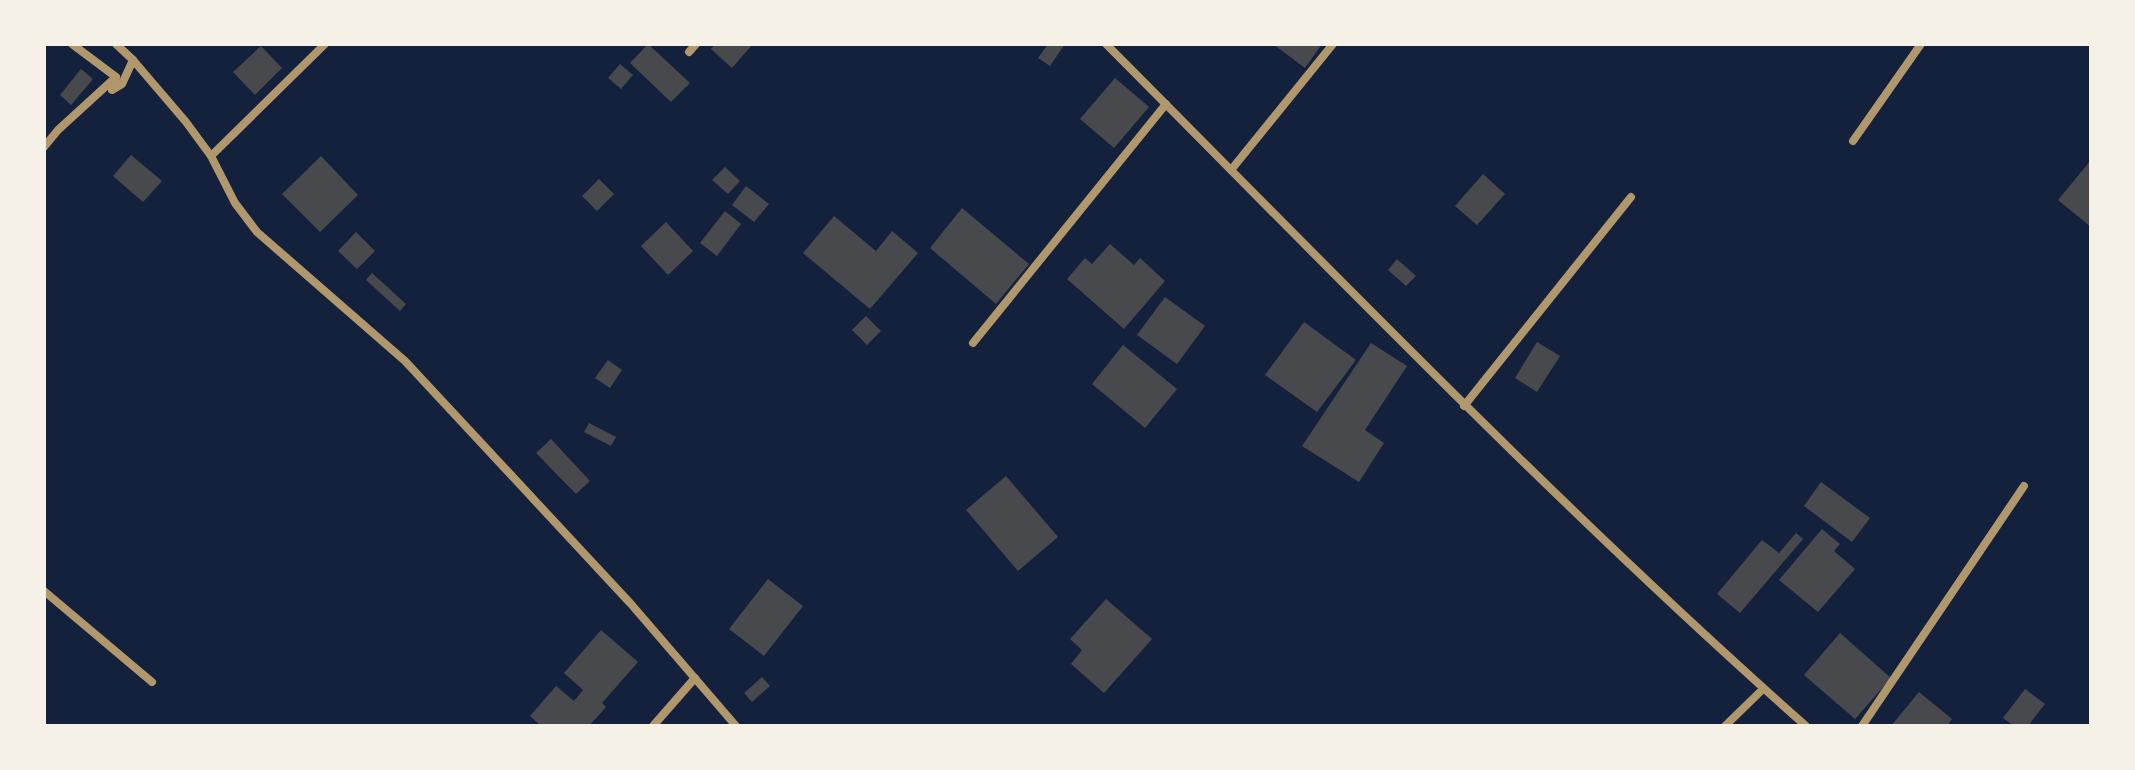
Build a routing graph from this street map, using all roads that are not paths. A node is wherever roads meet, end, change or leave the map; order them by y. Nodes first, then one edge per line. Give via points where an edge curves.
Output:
1 (72, 44) edge
2 (116, 44) edge
3 (325, 44) edge
4 (696, 44) edge
5 (1106, 44) edge
6 (1333, 44) edge
7 (1921, 44) edge
8 (689, 52) dead end
9 (133, 60) junction
10 (116, 77) junction
11 (1166, 104) junction
12 (1853, 141) dead end
13 (44, 147) edge
14 (211, 156) junction
15 (1231, 170) junction
16 (1631, 197) dead end
17 (973, 343) dead end
18 (1464, 406) junction
19 (2024, 486) dead end
20 (44, 591) edge
21 (695, 678) junction
22 (152, 682) dead end
23 (1763, 689) junction
24 (653, 726) edge
25 (736, 726) edge
26 (1725, 726) edge
27 (1806, 726) edge
28 (1862, 726) edge

1 - 10 street
2 - 9 street
3 - 14 street
4 - 8 street
5 - 11 street
6 - 15 street
7 - 12 street
9 - 10 street via 122,84 112,90
9 - 14 street
10 - 13 street
11 - 15 street
11 - 17 street
14 - 21 street via 257,232 405,361
15 - 18 street
16 - 18 street
18 - 23 street
19 - 28 street
20 - 22 street
21 - 24 street
21 - 25 street
23 - 26 street
23 - 27 street

